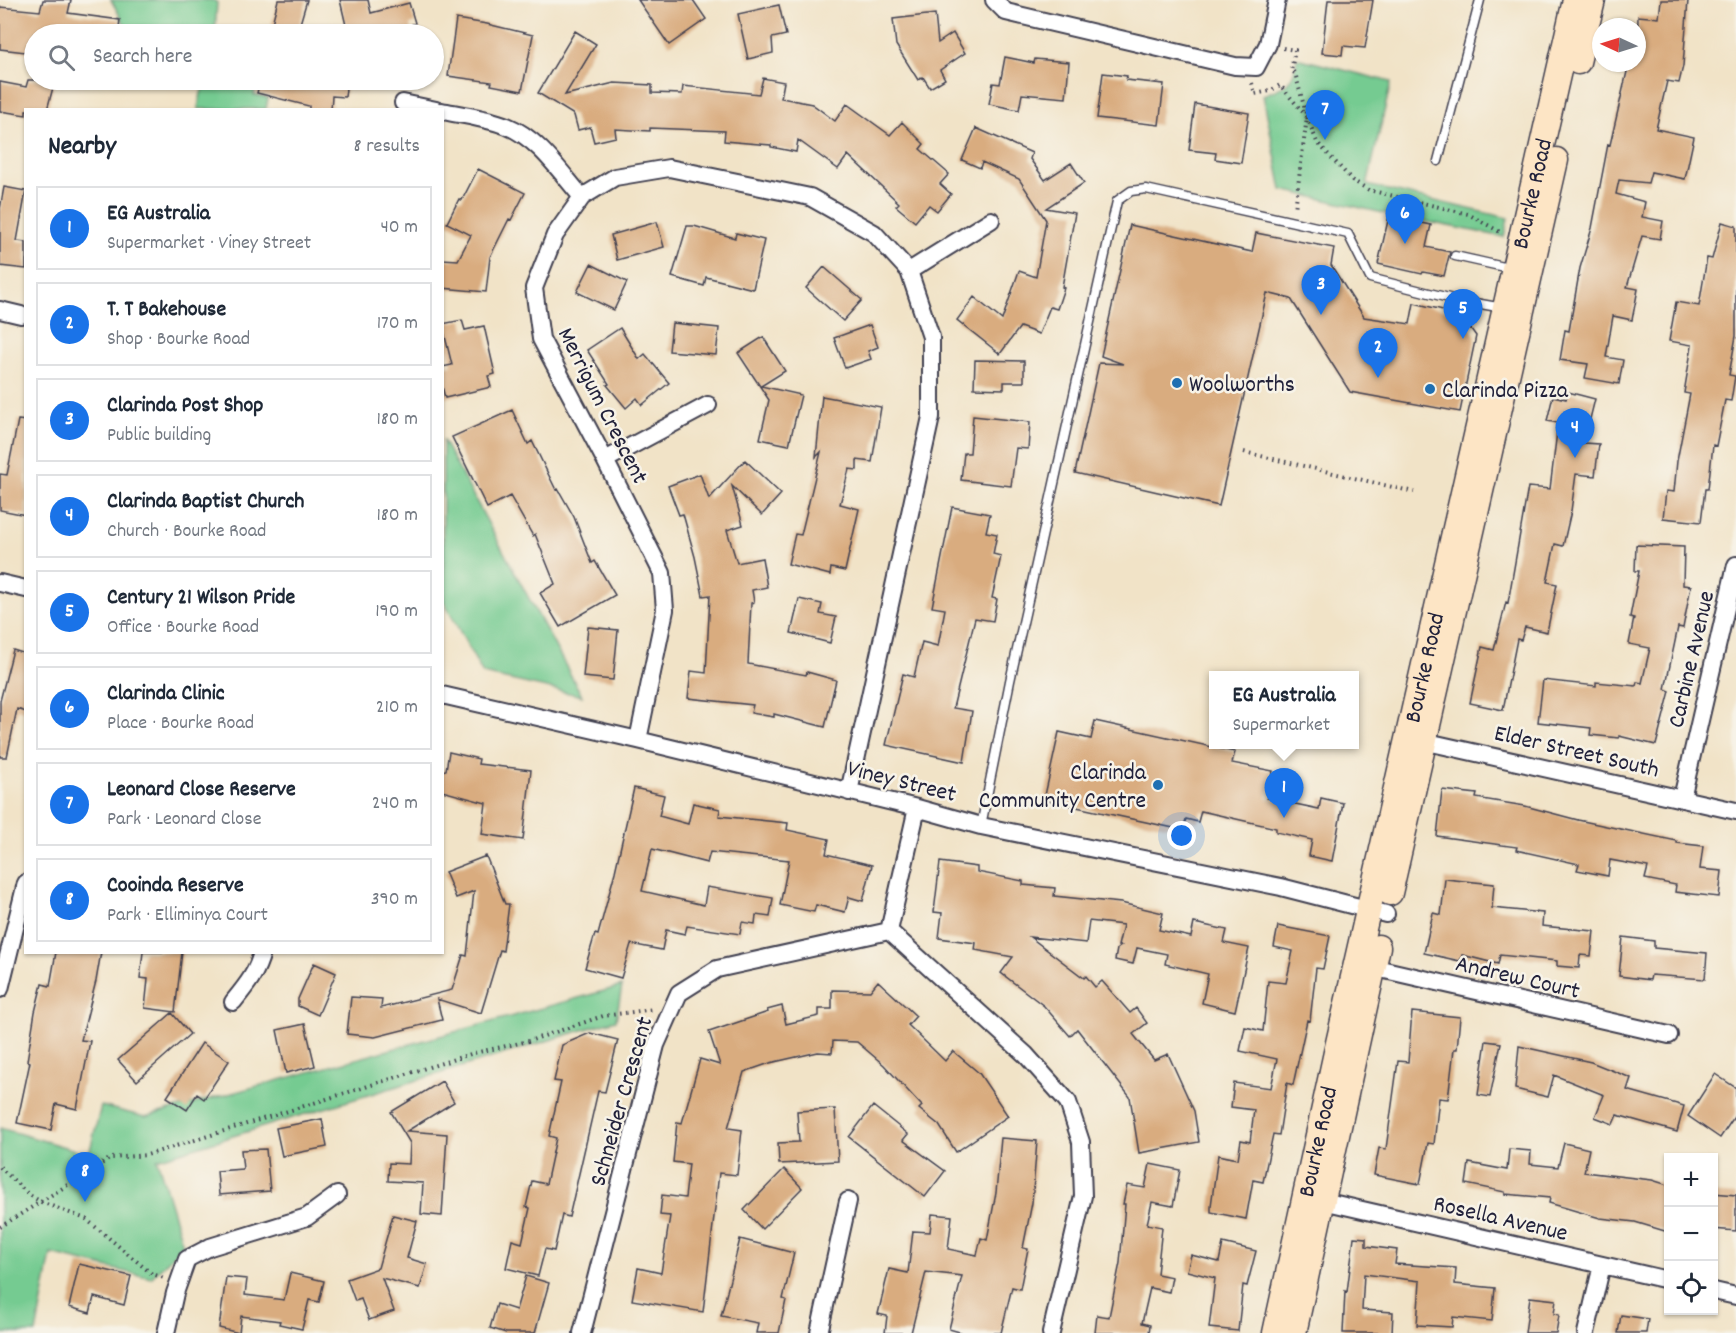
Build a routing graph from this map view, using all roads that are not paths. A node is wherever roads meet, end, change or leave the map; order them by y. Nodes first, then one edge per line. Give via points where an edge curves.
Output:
1 (994, 0) edge
2 (1277, 0) edge
3 (1480, 0) edge
4 (1575, 0) edge
5 (1593, 0) edge
6 (403, 103) dead end
7 (427, 108) edge
8 (444, 111) edge
9 (1438, 161) dead end
10 (582, 197) junction
11 (991, 220) dead end
12 (1455, 256) dead end
13 (909, 271) junction
14 (1522, 271) junction
15 (0, 310) edge
16 (1514, 310) junction
17 (21, 315) dead end
18 (708, 405) dead end
19 (605, 460) junction
20 (1736, 565) edge
21 (0, 583) edge
22 (24, 589) edge
23 (444, 695) edge
24 (638, 740) junction
25 (1416, 740) junction
26 (849, 792) junction
27 (1682, 798) junction
28 (917, 808) junction
29 (1736, 811) edge
30 (981, 826) junction
31 (24, 892) edge
32 (1377, 912) junction
33 (889, 931) junction
34 (261, 954) edge
35 (1365, 966) junction
36 (0, 989) edge
37 (233, 1002) dead end
38 (1669, 1035) dead end
39 (337, 1195) dead end
40 (1314, 1199) junction
41 (848, 1201) dead end
42 (1602, 1265) junction
43 (1664, 1279) edge
44 (1718, 1292) edge
45 (1736, 1296) edge
46 (166, 1333) edge
47 (582, 1333) edge
48 (819, 1333) edge
49 (1052, 1333) edge
50 (1275, 1333) edge
51 (1294, 1333) edge
52 (1587, 1333) edge

1 - 2 street via 1006,12 1235,66 1256,67 1268,44
3 - 9 lane
4 - 14 main road, Bourke Road
5 - 14 main road, Bourke Road
6 - 7 street
8 - 10 street via 509,127 540,148
10 - 13 street, Merrigum Crescent via 615,177 669,168 810,197 874,233
10 - 19 street, Merrigum Crescent via 555,235 534,288 541,339
11 - 13 street
12 - 14 lane
13 - 26 street, Merrigum Crescent via 931,337 931,417
14 - 16 main road, Bourke Road
15 - 17 street
16 - 25 main road, Bourke Road
16 - 30 lane via 1370,278 1348,234 1146,189 1131,191 1117,201
18 - 19 street
19 - 24 street, Merrigum Crescent via 662,573 665,610
20 - 27 street, Carbine Avenue
21 - 22 street
23 - 24 street, Viney Street
24 - 26 street, Viney Street
25 - 27 street, Elder Street South
25 - 32 main road, Bourke Road
26 - 28 street, Viney Street
27 - 29 street, Elder Street South
28 - 30 street, Viney Street
28 - 33 street
30 - 32 street, Viney Street via 1281,887
31 - 36 street
32 - 35 main road, Bourke Road
33 - 47 street, Schneider Crescent via 717,969 679,993 656,1045
33 - 49 street via 1026,1055 1068,1102 1081,1142 1083,1196
34 - 37 street via 251,980
35 - 38 street, Andrew Court
35 - 40 main road, Bourke Road
39 - 46 street via 308,1217 210,1247 188,1259
40 - 42 street, Rosella Avenue
40 - 50 main road, Bourke Road
40 - 51 main road, Bourke Road
41 - 48 street
42 - 43 street, Rosella Avenue
42 - 52 street
44 - 45 street

